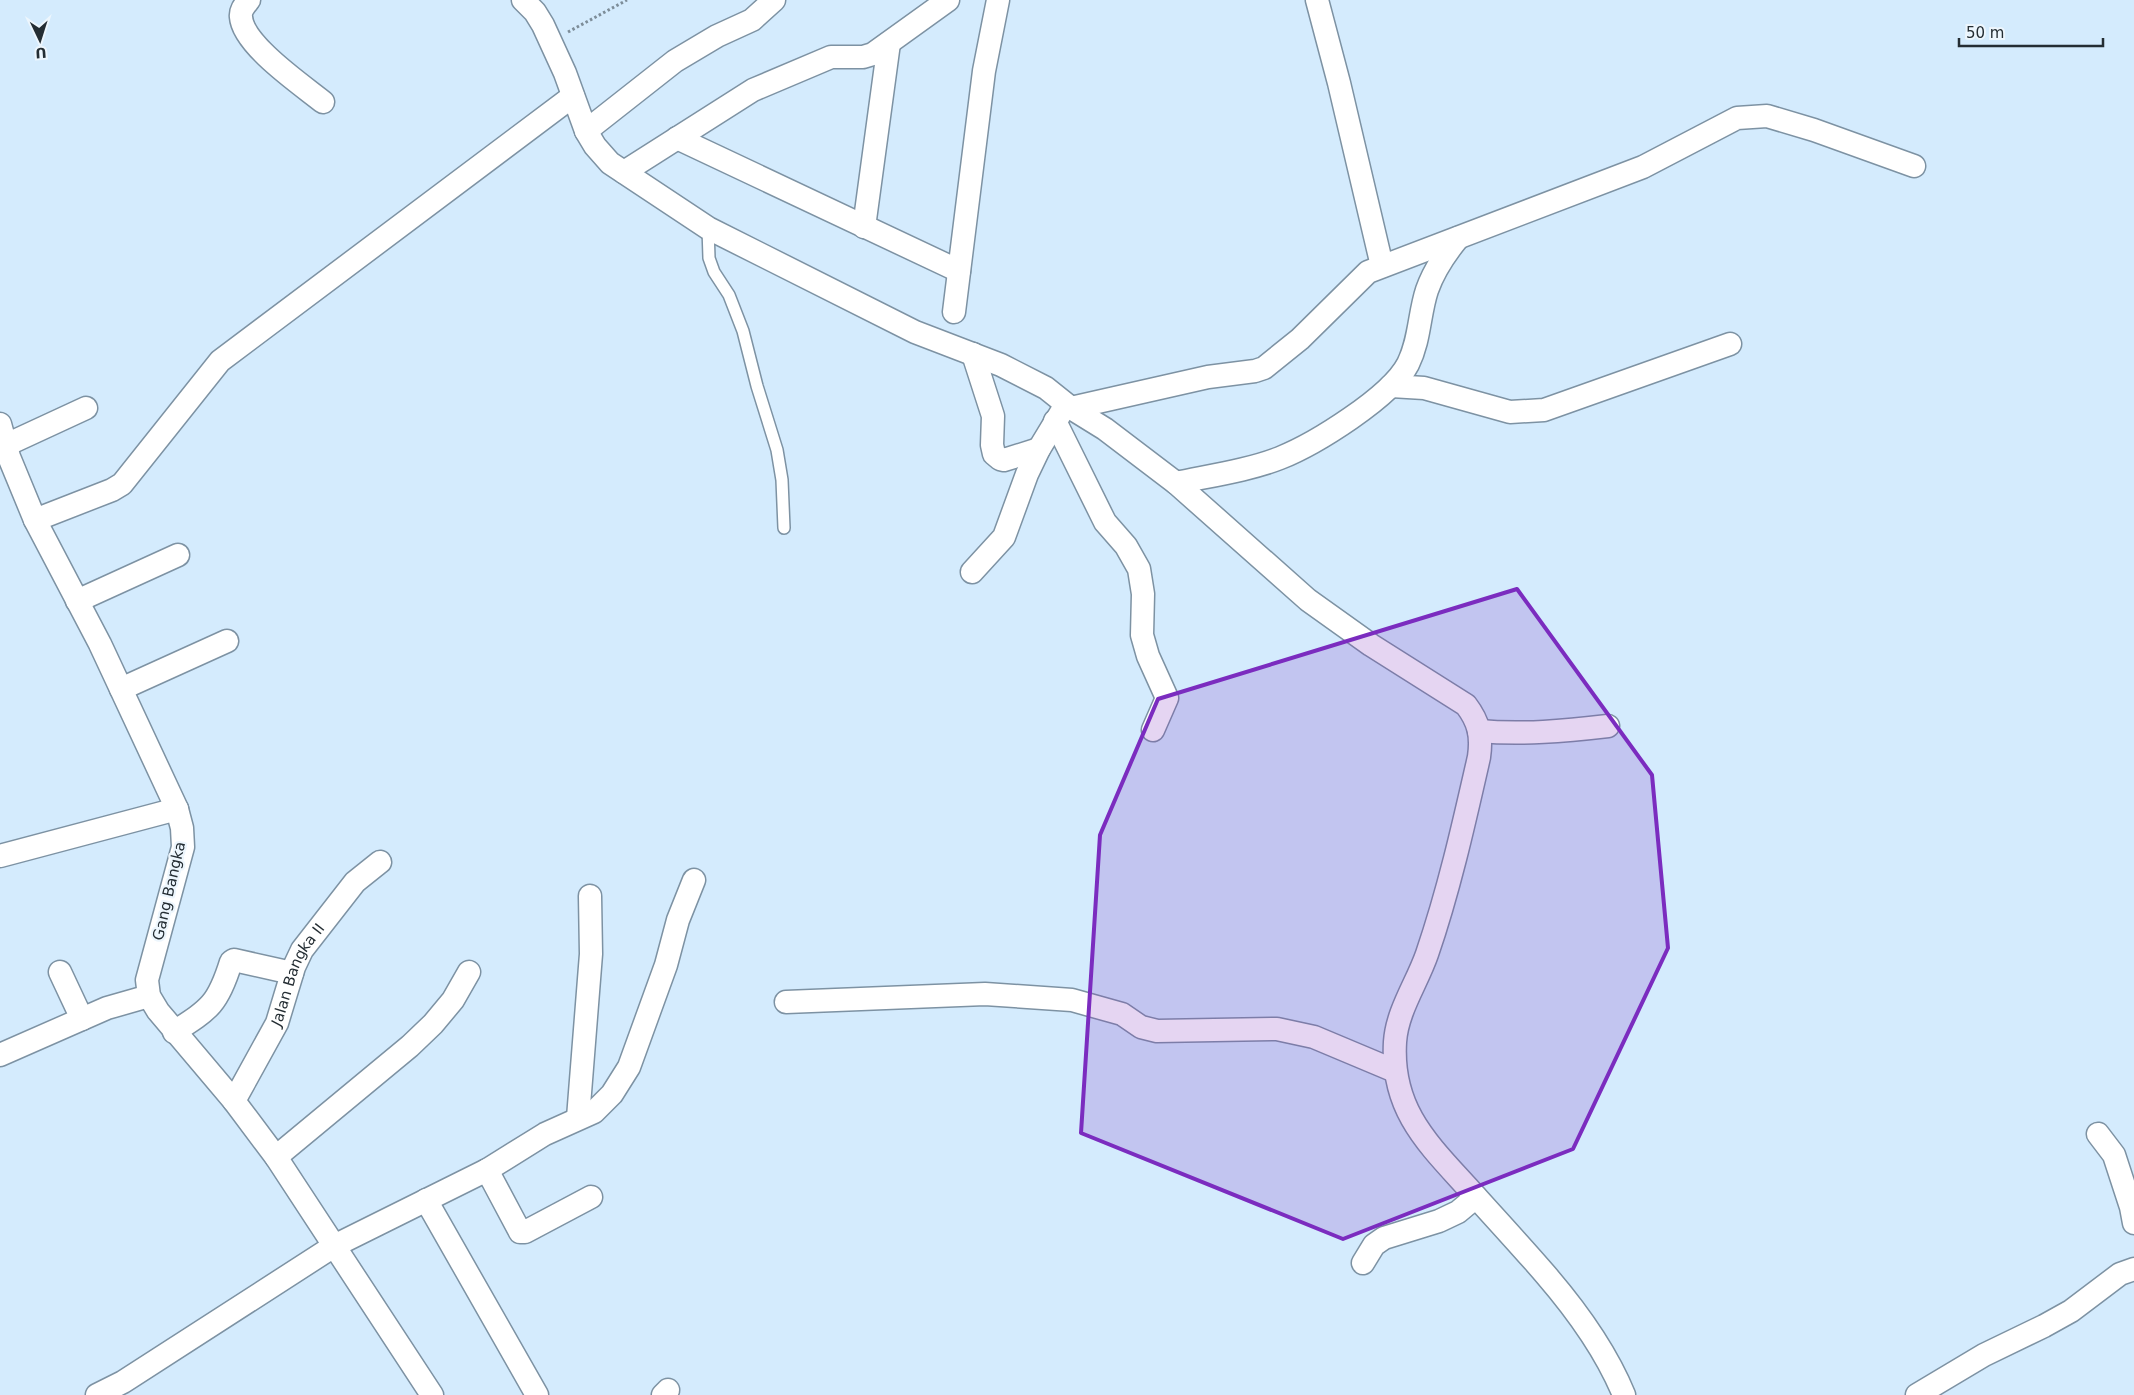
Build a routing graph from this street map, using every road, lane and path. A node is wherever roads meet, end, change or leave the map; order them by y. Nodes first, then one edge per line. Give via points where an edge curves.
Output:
1 (249, 0) edge
2 (523, 0) edge
3 (627, 0) edge
4 (774, 0) edge
5 (948, 0) edge
6 (998, 0) edge
7 (1317, 0) edge
8 (551, 42) junction
9 (889, 42) junction
10 (573, 96) junction
11 (323, 102) dead end
12 (586, 131) junction
13 (677, 138) junction
14 (1914, 166) dead end
15 (624, 172) junction
16 (864, 227) junction
17 (708, 228) junction
18 (1459, 238) junction
19 (1382, 266) junction
20 (959, 271) junction
21 (954, 312) dead end
22 (1730, 344) dead end
23 (973, 354) junction
24 (1391, 386) junction
25 (86, 408) dead end
26 (1064, 411) junction
27 (4, 447) edge
28 (1039, 449) junction
29 (1176, 483) junction
30 (35, 520) junction
31 (784, 528) dead end
32 (178, 555) dead end
33 (972, 572) dead end
34 (77, 601) junction
35 (227, 641) dead end
36 (121, 689) junction
37 (1608, 726) dead end
38 (1153, 730) dead end
39 (1479, 731) junction
40 (177, 809) junction
41 (0, 856) edge
42 (380, 862) dead end
43 (694, 880) dead end
44 (590, 896) dead end
45 (60, 972) dead end
46 (468, 972) dead end
47 (292, 973) junction
48 (149, 996) junction
49 (786, 1002) dead end
50 (82, 1019) junction
51 (174, 1032) junction
52 (0, 1055) edge
53 (1394, 1071) junction
54 (234, 1101) junction
55 (578, 1118) junction
56 (2098, 1134) dead end
57 (276, 1157) junction
58 (487, 1170) junction
59 (591, 1197) dead end
60 (1476, 1197) junction
61 (426, 1200) junction
62 (2134, 1223) edge
63 (334, 1246) junction
64 (1363, 1262) dead end
65 (2134, 1269) edge
66 (97, 1395) edge
67 (432, 1395) edge
68 (537, 1395) edge
69 (1624, 1395) edge
70 (1917, 1395) edge

1 - 11 street via 241,17 246,32 269,59
2 - 8 street via 535,12
3 - 8 path
4 - 12 street via 752,20 717,36 676,61
5 - 9 street
6 - 20 street via 984,71
7 - 19 street
8 - 10 street
9 - 13 street via 873,54 831,57 762,86
9 - 16 street
10 - 12 street
10 - 30 street via 220,361 122,484
12 - 15 street via 594,146
13 - 15 street
13 - 16 street
14 - 18 street via 1767,116 1737,118 1643,167
15 - 17 street
16 - 20 street
17 - 23 street via 915,332
17 - 31 lane via 709,258 729,295 743,331 777,450
18 - 19 street
18 - 24 street via 1442,258 1427,291 1418,339 1407,364
19 - 26 street via 1368,272 1264,368 1208,377
20 - 21 street
22 - 24 street via 1544,410 1526,413 1510,412 1424,388
23 - 26 street via 1046,388
23 - 28 street via 994,416 994,454 1004,460
24 - 29 street via 1325,434 1280,458
25 - 27 street
26 - 28 street
26 - 29 street via 1105,429
26 - 38 street via 1105,522 1126,546 1139,569 1143,594 1142,635 1168,698
27 - 30 street, Gang Bangka
28 - 33 street via 1014,505 1004,537
29 - 39 street via 1308,600 1371,645 1466,705 1476,718
30 - 34 street, Gang Bangka
32 - 34 street
34 - 36 street, Gang Bangka
35 - 36 street
36 - 40 street, Gang Bangka
37 - 39 street via 1556,732
39 - 53 street via 1479,757 1452,872 1426,956 1400,1019 1395,1040
40 - 41 street
40 - 48 street, Gang Bangka via 183,847 147,980
42 - 47 street, Jalan Bangka II via 344,897 302,950
43 - 55 street via 629,1067 612,1094 594,1112
44 - 55 street via 591,954
45 - 50 street
46 - 57 street via 453,1000 433,1024
47 - 51 street via 234,960 230,962 220,992 207,1011
47 - 54 street, Jalan Bangka II via 277,1023
48 - 50 street
48 - 51 street
49 - 53 street via 985,994 1072,1000 1122,1014 1141,1027 1157,1031 1277,1029 1314,1036
50 - 52 street
51 - 54 street
53 - 60 street via 1416,1127
54 - 57 street
55 - 58 street
56 - 62 street via 2117,1162
57 - 63 street
58 - 59 street via 520,1232
58 - 61 street
60 - 64 street via 1458,1212 1439,1221 1384,1238 1374,1245
60 - 69 street via 1548,1276 1596,1341
61 - 63 street
61 - 68 street
63 - 66 street via 123,1382
63 - 67 street
65 - 70 street via 2120,1274 2071,1311 1984,1355

